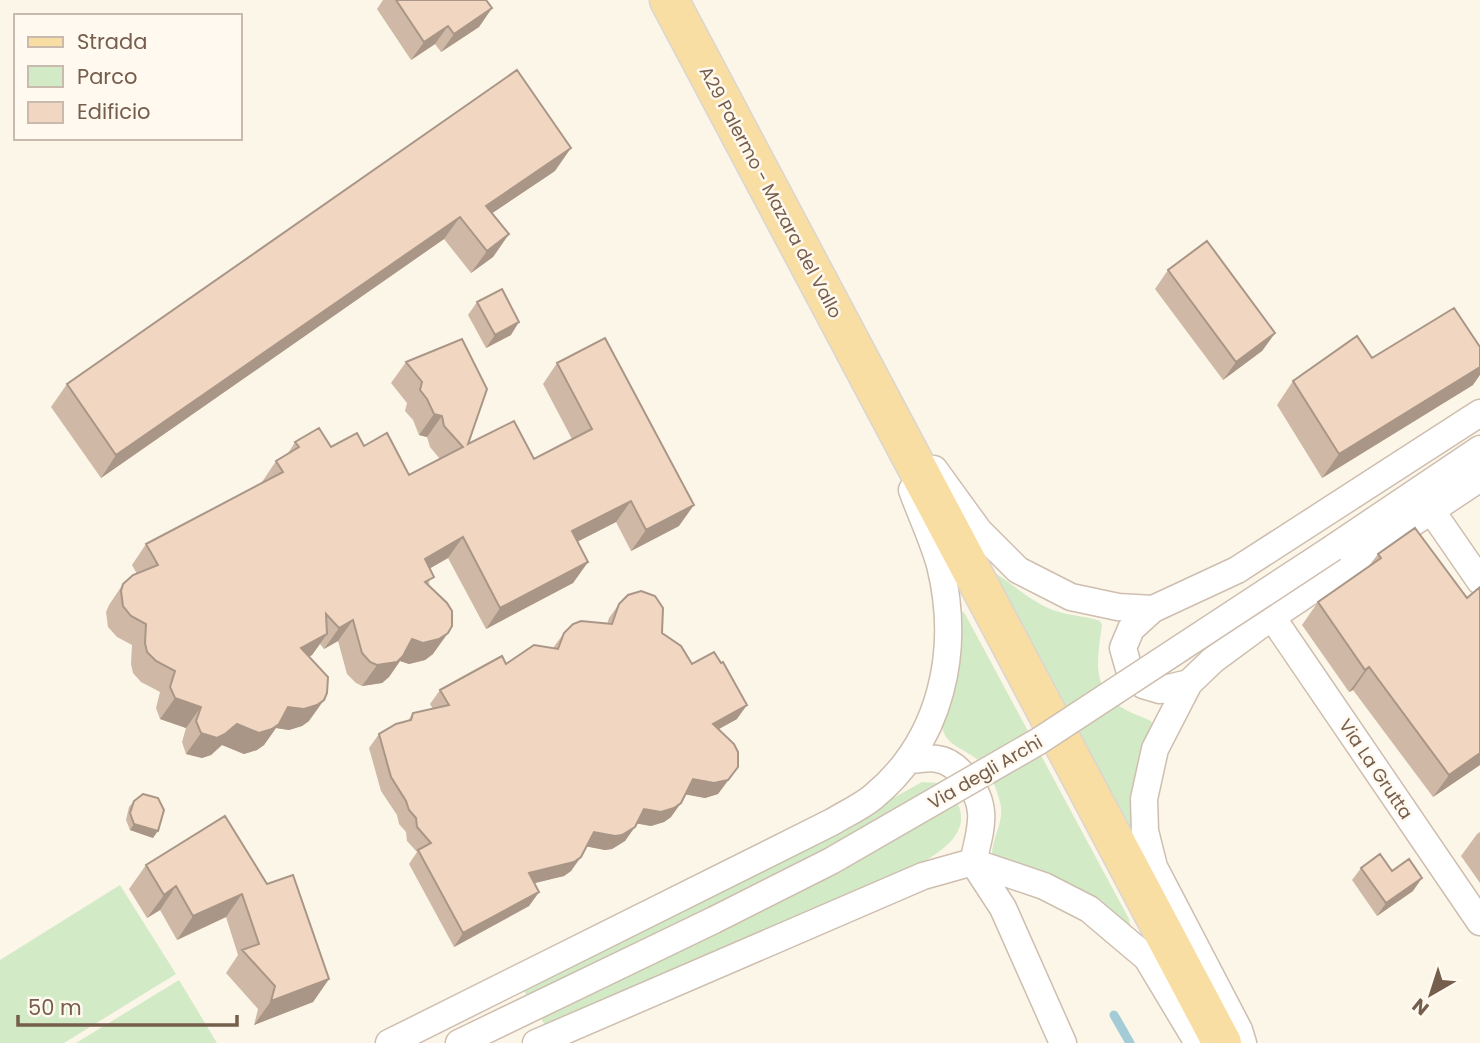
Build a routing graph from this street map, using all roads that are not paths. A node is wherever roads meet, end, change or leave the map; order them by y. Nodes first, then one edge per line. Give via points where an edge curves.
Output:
1 (668, 0) edge
2 (873, 384) junction
3 (1480, 413) edge
4 (1480, 449) edge
5 (1480, 478) edge
6 (1431, 510) junction
7 (1480, 581) edge
8 (1153, 609) junction
9 (1272, 617) junction
10 (1189, 683) junction
11 (910, 760) junction
12 (973, 862) junction
13 (1480, 922) edge
14 (389, 1043) edge
15 (459, 1043) edge
16 (536, 1043) edge
17 (1063, 1043) edge
18 (1198, 1043) edge
19 (1222, 1043) edge
20 (1243, 1043) edge

1 - 2 main road, A29 Palermo - Mazara del Vallo
2 - 8 street via 979,531 1018,570 1071,597
2 - 11 street via 940,564 946,600 949,641 940,700
2 - 19 main road, A29 Palermo - Mazara del Vallo
3 - 8 street via 1237,570
4 - 15 street, Via degli Archi, bridge via 1039,741 831,861
5 - 6 street
6 - 7 street
6 - 9 street
8 - 10 street via 1131,629 1123,648 1129,669 1143,685 1160,690
9 - 10 street
9 - 13 street, Via La Grutta
10 - 20 street via 1156,748 1144,799 1145,831 1154,867
11 - 12 street via 939,759 957,768 974,788 982,806 982,823
11 - 14 street via 871,799 832,822
12 - 16 street via 923,876
12 - 17 street via 1003,908
12 - 18 street via 1044,886 1089,909 1118,932 1147,958

